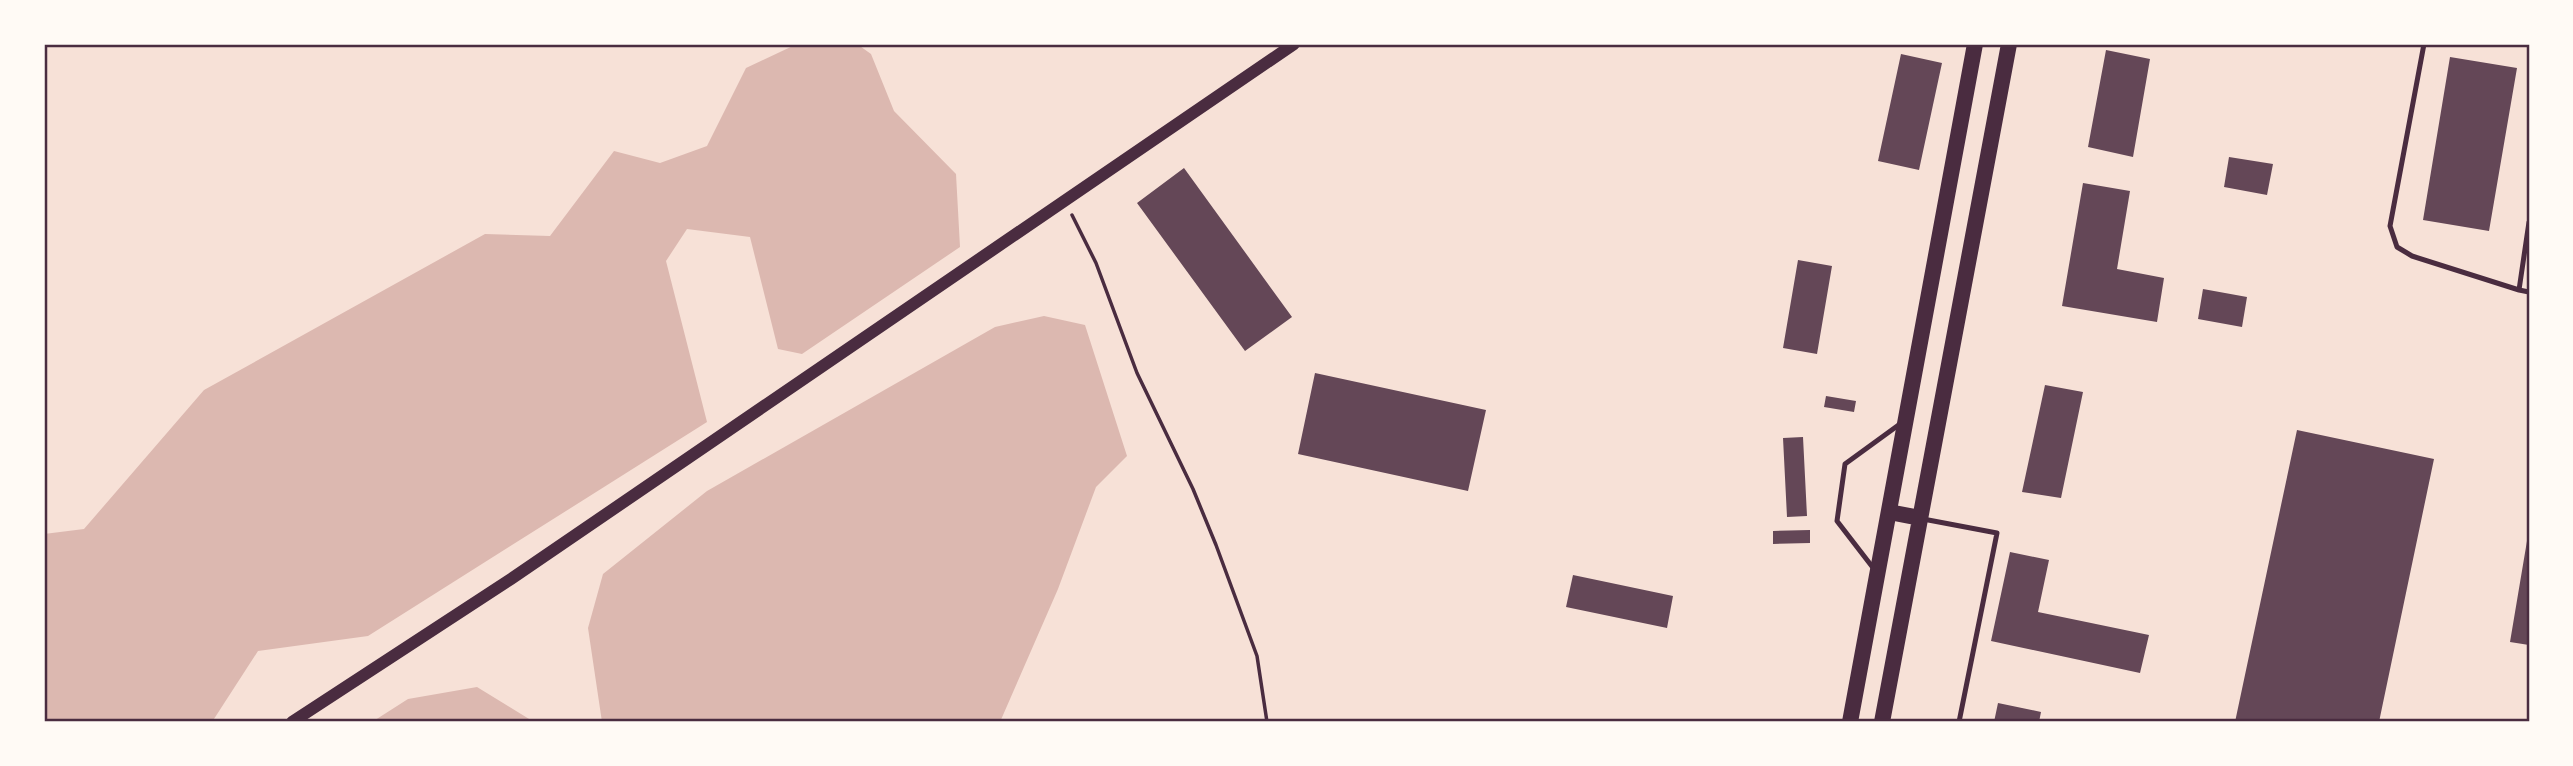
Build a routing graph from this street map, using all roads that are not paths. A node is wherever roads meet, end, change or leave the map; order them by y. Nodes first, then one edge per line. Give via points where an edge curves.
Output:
1 (1294, 44) edge
2 (1975, 44) edge
3 (2010, 44) edge
4 (2424, 44) edge
5 (2529, 222) edge
6 (2519, 290) junction
7 (2529, 292) edge
8 (1905, 420) junction
9 (1888, 512) junction
10 (1920, 519) junction
11 (1877, 573) junction
12 (292, 722) edge
13 (1850, 722) edge
14 (1882, 722) edge
15 (1959, 722) edge

1 - 12 street via 511,579
2 - 8 main road
3 - 10 main road
4 - 6 lane via 2390,226 2397,247 2412,256
5 - 6 lane
6 - 7 lane
8 - 9 main road
8 - 11 lane via 1845,464 1836,521
9 - 10 main road
9 - 11 main road
10 - 14 main road
10 - 15 lane via 1997,533
11 - 13 main road

